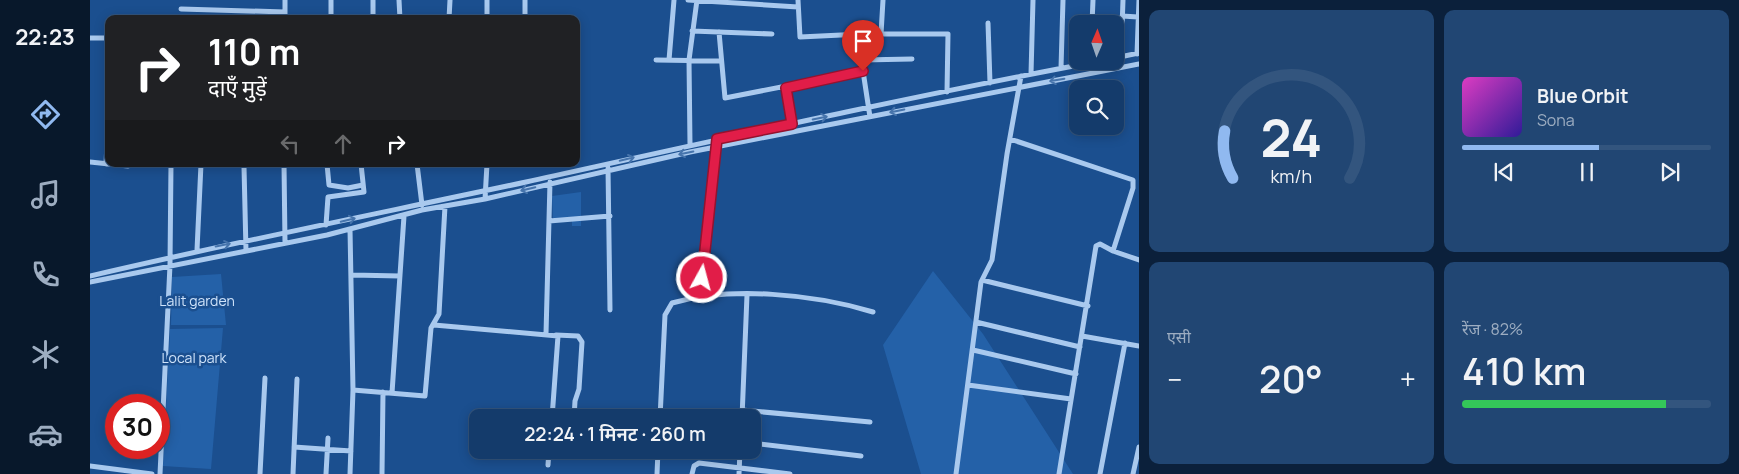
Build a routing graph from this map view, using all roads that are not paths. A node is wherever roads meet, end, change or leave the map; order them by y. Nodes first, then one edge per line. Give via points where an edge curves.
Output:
1 (285, 0) edge
2 (331, 0) edge
3 (373, 0) edge
4 (400, 0) edge
5 (450, 0) edge
6 (487, 0) edge
7 (525, 0) edge
8 (674, 0) edge
9 (688, 0) edge
10 (697, 0) edge
11 (798, 0) edge
12 (884, 0) edge
13 (1034, 0) edge
14 (1063, 0) edge
15 (1093, 0) edge
16 (1123, 0) edge
17 (1139, 0) edge
18 (798, 7) junction
19 (181, 9) dead end
20 (285, 12) junction
21 (285, 15) edge
22 (332, 15) edge
23 (373, 15) edge
24 (400, 15) edge
25 (449, 15) edge
26 (487, 15) edge
27 (525, 15) edge
28 (1092, 15) edge
29 (1122, 15) edge
30 (1124, 16) edge
31 (1138, 17) edge
32 (988, 23) dead end
33 (692, 31) junction
34 (1138, 31) edge
35 (719, 32) junction
36 (772, 34) dead end
37 (862, 34) junction
38 (881, 34) junction
39 (90, 38) edge
40 (105, 38) edge
41 (1138, 54) edge
42 (1124, 57) edge
43 (912, 59) dead end
44 (656, 60) dead end
45 (669, 60) junction
46 (690, 60) junction
47 (862, 60) junction
48 (720, 61) junction
49 (1139, 64) edge
50 (1069, 66) edge
51 (1061, 68) junction
52 (863, 71) junction
53 (1031, 74) junction
54 (1022, 76) junction
55 (990, 84) junction
56 (1021, 86) junction
57 (786, 88) junction
58 (947, 92) junction
59 (868, 108) junction
60 (870, 117) junction
61 (792, 124) junction
62 (793, 131) junction
63 (1010, 138) junction
64 (717, 139) junction
65 (690, 145) junction
66 (718, 147) junction
67 (90, 162) edge
68 (105, 164) edge
69 (172, 167) edge
70 (201, 167) edge
71 (244, 167) dead end
72 (284, 167) edge
73 (327, 167) edge
74 (361, 167) edge
75 (417, 167) edge
76 (487, 167) edge
77 (607, 167) junction
78 (550, 176) junction
79 (550, 184) junction
80 (363, 185) junction
81 (485, 190) junction
82 (485, 199) junction
83 (422, 203) junction
84 (445, 206) junction
85 (422, 210) junction
86 (404, 216) junction
87 (610, 216) junction
88 (549, 221) junction
89 (326, 225) junction
90 (350, 229) junction
91 (283, 232) junction
92 (246, 240) junction
93 (285, 243) junction
94 (197, 250) junction
95 (246, 251) junction
96 (1113, 251) junction
97 (169, 257) junction
98 (1139, 260) edge
99 (134, 265) junction
100 (170, 265) junction
101 (104, 272) junction
102 (136, 273) junction
103 (352, 275) junction
104 (90, 276) edge
105 (400, 276) junction
106 (106, 279) junction
107 (982, 280) junction
108 (90, 282) edge
109 (748, 295) junction
110 (699, 297) junction
111 (1088, 306) junction
112 (610, 310) dead end
113 (873, 312) dead end
114 (976, 322) junction
115 (434, 325) junction
116 (546, 334) junction
117 (556, 335) junction
118 (1082, 336) junction
119 (1125, 343) junction
120 (1139, 346) edge
121 (1080, 347) junction
122 (973, 350) junction
123 (1076, 374) junction
124 (265, 378) dead end
125 (297, 379) dead end
126 (968, 385) junction
127 (353, 390) junction
128 (384, 392) junction
129 (392, 393) junction
130 (1072, 399) junction
131 (553, 409) edge
132 (574, 409) edge
133 (660, 409) edge
134 (742, 409) edge
135 (761, 412) edge
136 (870, 422) dead end
137 (328, 438) dead end
138 (761, 444) edge
139 (1139, 447) edge
140 (294, 448) junction
141 (328, 449) junction
142 (351, 451) junction
143 (861, 456) dead end
144 (548, 459) edge
145 (658, 459) edge
146 (740, 459) edge
147 (548, 465) dead end
148 (740, 467) junction
149 (90, 468) edge
150 (152, 474) edge
151 (160, 474) edge
152 (260, 474) edge
153 (292, 474) edge
154 (326, 474) edge
155 (350, 474) edge
156 (382, 474) edge
157 (657, 474) edge
158 (692, 474) edge
159 (739, 474) edge
160 (790, 474) edge
161 (956, 474) edge
162 (1059, 474) edge
163 (1100, 474) edge
164 (1133, 474) edge

1 - 20 street
2 - 22 street
3 - 23 street
4 - 24 street
5 - 25 street
6 - 26 street
7 - 27 street
8 - 45 street
9 - 10 street
10 - 18 street
10 - 33 street
11 - 18 street
12 - 38 street
13 - 53 street
14 - 51 street
15 - 28 street
16 - 29 street
17 - 31 street
18 - 37 street via 800,37
19 - 20 street
20 - 21 street
30 - 31 street
31 - 34 street
32 - 55 street
33 - 35 street
33 - 46 street
34 - 41 street
35 - 36 street
35 - 48 street
37 - 38 street
37 - 47 street
38 - 58 street via 948,34
39 - 40 street
41 - 42 street
43 - 47 street
44 - 45 street
45 - 46 street
46 - 48 street
46 - 65 street
47 - 52 street
48 - 57 street via 725,98
49 -> 56 street
50 - 51 street
51 - 53 street
52 - 57 street
52 - 59 street
53 - 54 street
54 - 55 street
54 - 56 street
55 - 58 street
56 -> 60 street
56 - 63 street
57 - 61 street
58 - 59 street
59 - 60 street
61 -> 59 street
60 - 62 street
61 - 62 street
61 - 64 street
62 - 66 street
63 - 96 street via 1133,180
63 - 107 street via 992,260
64 - 65 street
64 - 66 street
77 -> 65 street
66 -> 77 street
66 - 110 street
67 - 68 street
69 - 97 street
70 - 94 street
71 - 92 street
72 - 91 street
73 - 80 street via 331,186 348,188
74 - 80 street
75 - 83 street
76 - 81 street
77 - 78 street
77 - 79 street
77 - 87 street
78 - 79 street
78 - 81 street
79 -> 82 street
79 - 88 street
80 - 89 street via 364,192 328,197
81 - 82 street
81 - 83 street
82 - 84 street
83 - 85 street
89 -> 83 street
84 - 85 street
84 - 115 street via 439,314
85 - 86 street
86 - 90 street
86 - 105 street
87 - 88 street
87 - 112 street
88 - 116 street
89 - 91 street
90 - 93 street
90 - 103 street
91 - 92 street
91 - 93 street
94 -> 92 street
92 - 95 street
93 - 95 street
94 - 97 street
95 - 100 street
96 - 98 street
96 - 111 street via 1100,244 1096,246
97 - 99 street
97 - 100 street
99 - 101 street
99 - 102 street
100 - 102 street
100 - 151 street
101 - 104 street
101 - 106 street
102 - 106 street
103 - 105 street
103 - 127 street
105 - 129 street
106 - 108 street
107 - 111 street
107 - 114 street
109 - 110 street
109 - 113 street via 789,296
109 - 134 street
110 - 133 street via 672,303 665,315
111 - 118 street
114 - 121 street
114 - 122 street
115 - 116 street
115 - 129 street via 431,328 425,396
116 - 117 street
117 - 131 street via 559,338
117 - 132 street via 578,336 582,342
118 - 119 street
118 - 121 street
119 - 120 street
119 - 163 street
121 - 123 street
122 - 123 street
122 - 126 street
123 - 130 street
124 - 152 street
125 - 140 street
126 - 130 street
126 - 161 street
127 - 128 street
127 - 142 street
128 - 129 street
128 - 156 street
130 - 162 street
135 - 136 street
137 - 141 street
138 - 143 street
139 - 164 street
140 - 141 street
140 - 153 street
141 - 142 street
141 - 154 street
142 - 155 street
144 - 147 street
145 - 157 street
146 - 148 street
148 - 158 street via 699,463 694,466
148 - 159 street
148 - 160 street
149 - 150 street

